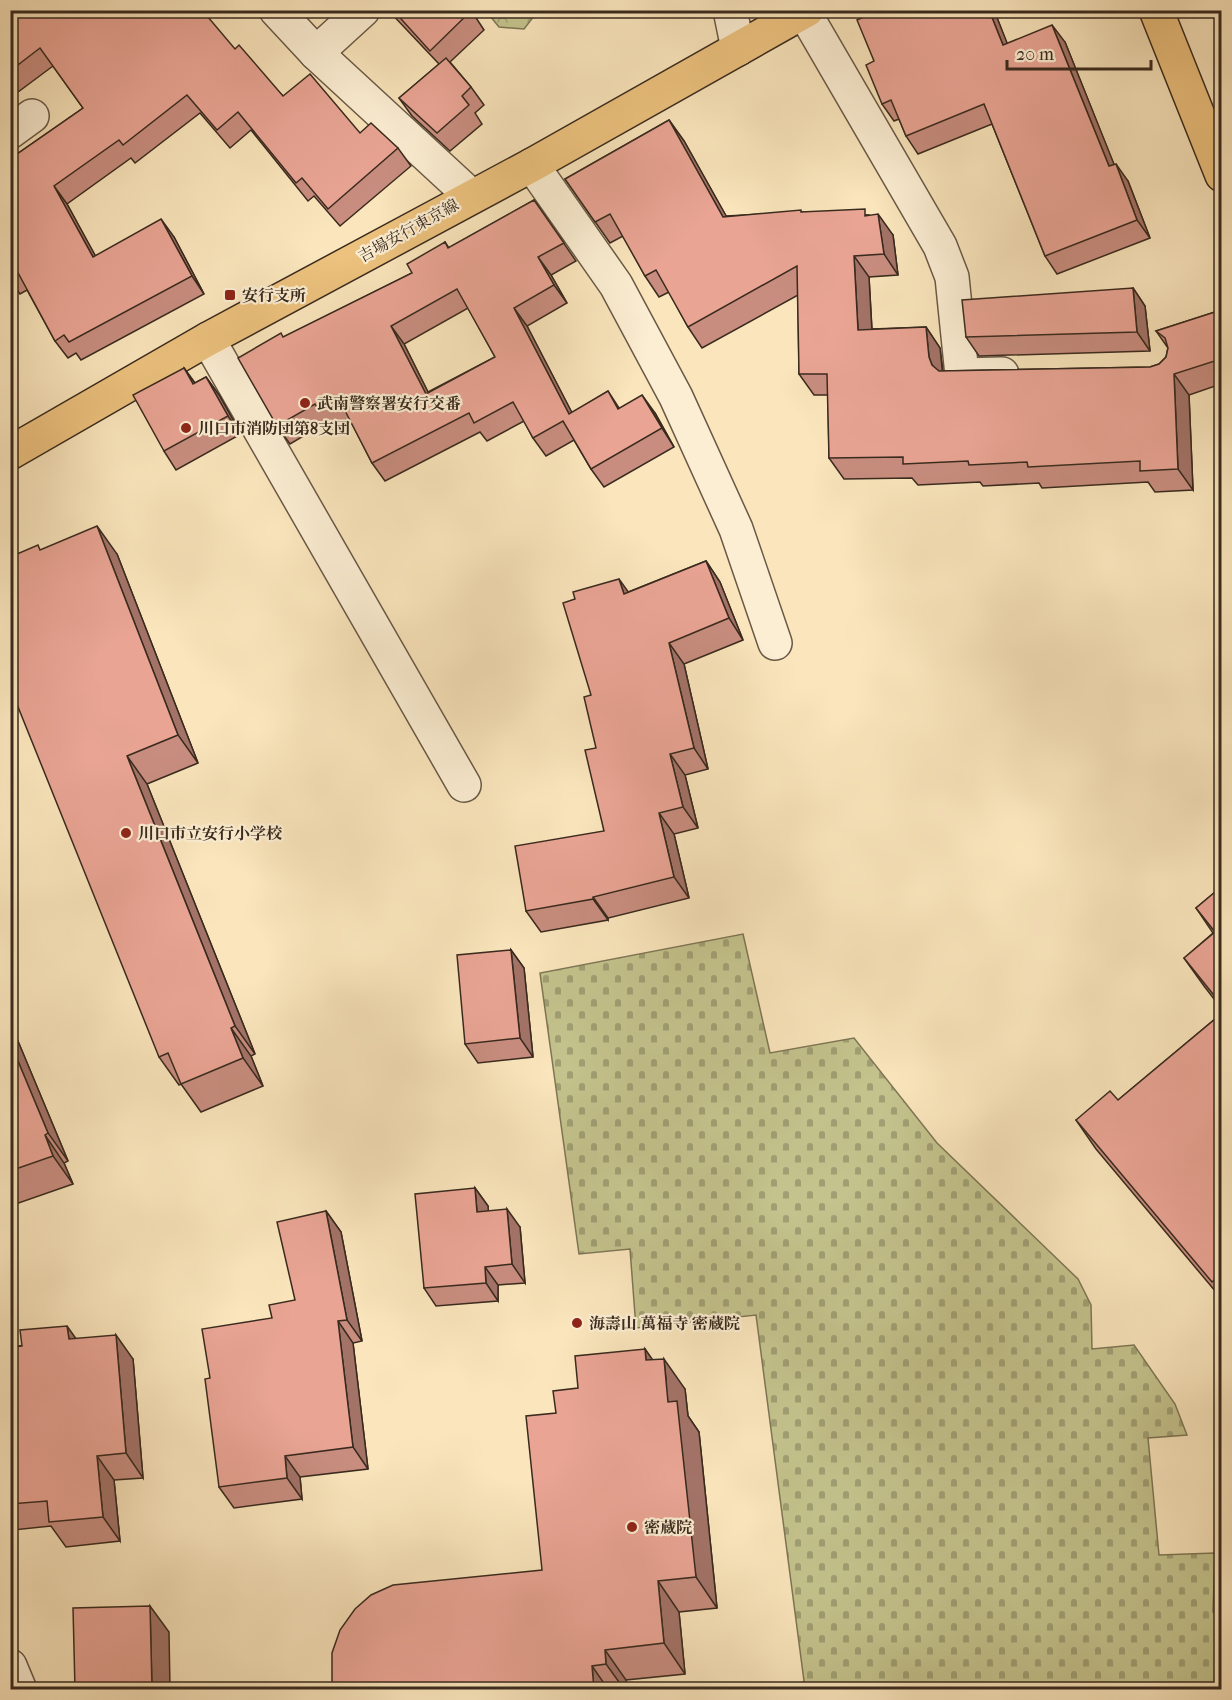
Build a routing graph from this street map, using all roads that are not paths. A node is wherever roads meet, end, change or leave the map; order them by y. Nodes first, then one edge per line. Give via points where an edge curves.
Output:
1 (276, 10) edge
2 (363, 10) edge
3 (730, 10) edge
4 (1155, 10) edge
5 (806, 11) edge
6 (738, 49) junction
7 (316, 53) junction
8 (532, 165) junction
9 (1221, 175) edge
10 (471, 196) junction
11 (208, 339) junction
12 (1033, 373) edge
13 (10, 453) edge
14 (775, 643) dead end
15 (464, 785) dead end
16 (10, 1666) edge
17 (20, 1689) edge

1 - 7 street
2 - 7 street
3 - 6 street
4 - 9 main road
5 - 6 main road, 吉場安行東京線
5 - 12 street via 940,246 952,277 962,375
6 - 8 main road, 吉場安行東京線
7 - 10 street
8 - 10 main road, 吉場安行東京線
8 - 14 street via 616,285 676,397 736,529
10 - 11 main road, 吉場安行東京線
11 - 13 main road, 吉場安行東京線
11 - 15 street
16 - 17 street

